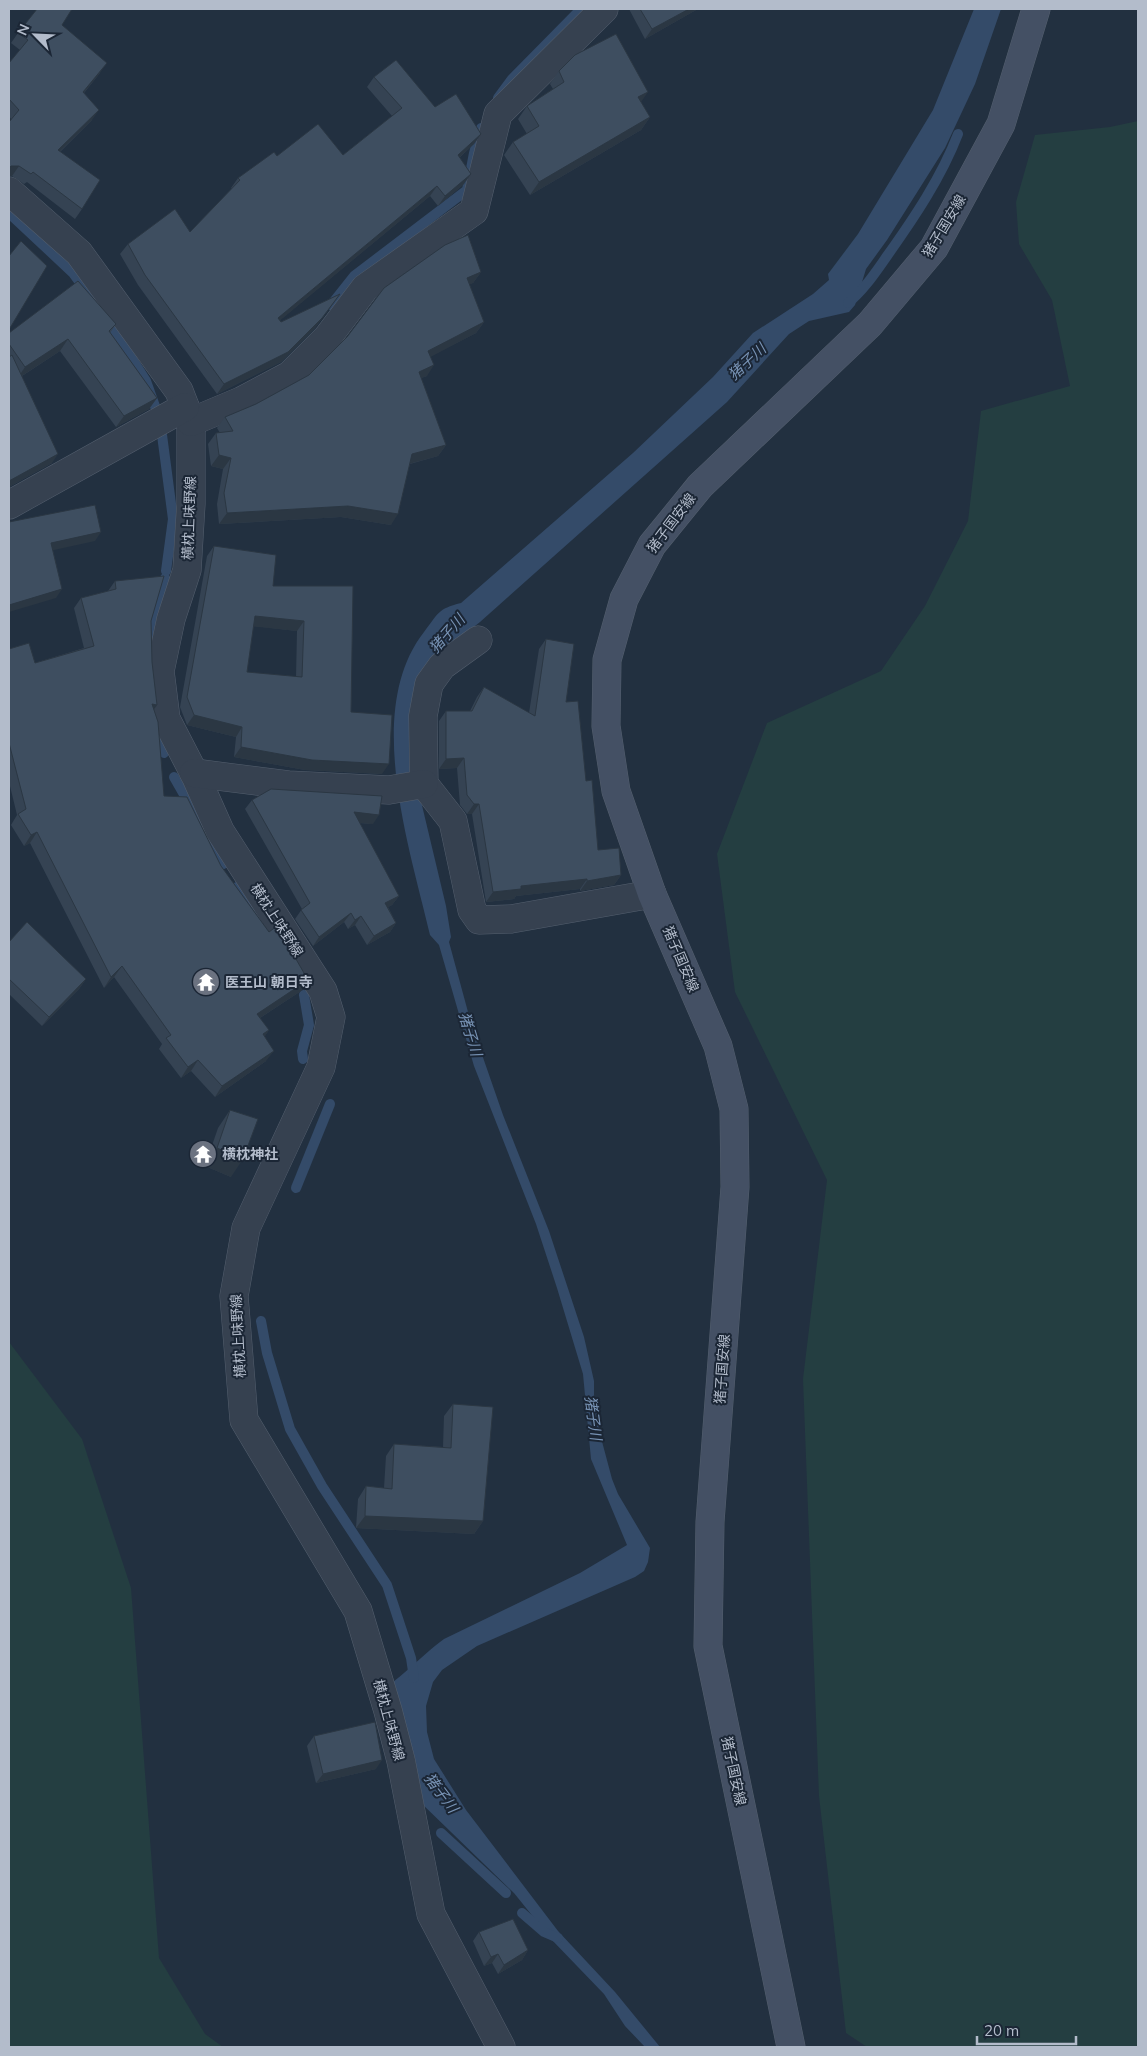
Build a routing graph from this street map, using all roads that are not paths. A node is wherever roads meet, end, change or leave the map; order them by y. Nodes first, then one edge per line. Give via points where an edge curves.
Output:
1 (604, 9) edge
2 (1036, 9) edge
3 (9, 191) edge
4 (188, 414) junction
5 (9, 505) edge
6 (478, 640) dead end
7 (194, 773) junction
8 (424, 784) junction
9 (652, 894) junction
10 (501, 2047) edge
11 (791, 2047) edge

1 - 4 street via 498,114 474,210 365,288 327,338 290,375 241,401
2 - 9 main road, 猪子国安線 via 1001,124 934,248 870,324 700,486 652,545 624,599 607,660 606,726 616,791
3 - 4 street, 横枕上味野線 via 79,252 179,391
4 - 5 street
4 - 7 street, 横枕上味野線 via 191,504 187,570 171,619 160,671 166,719
6 - 8 street via 442,666 429,684 422,716
7 - 8 street via 288,785 389,790
7 - 10 street, 横枕上味野線 via 220,831 323,991 331,1016 321,1067 246,1228 240,1255 234,1296 244,1420 358,1611 401,1761 431,1914
8 - 9 street via 454,821 472,910 479,920 511,919
9 - 11 main road, 猪子国安線 via 718,1046 734,1109 735,1187 710,1522 708,1646

